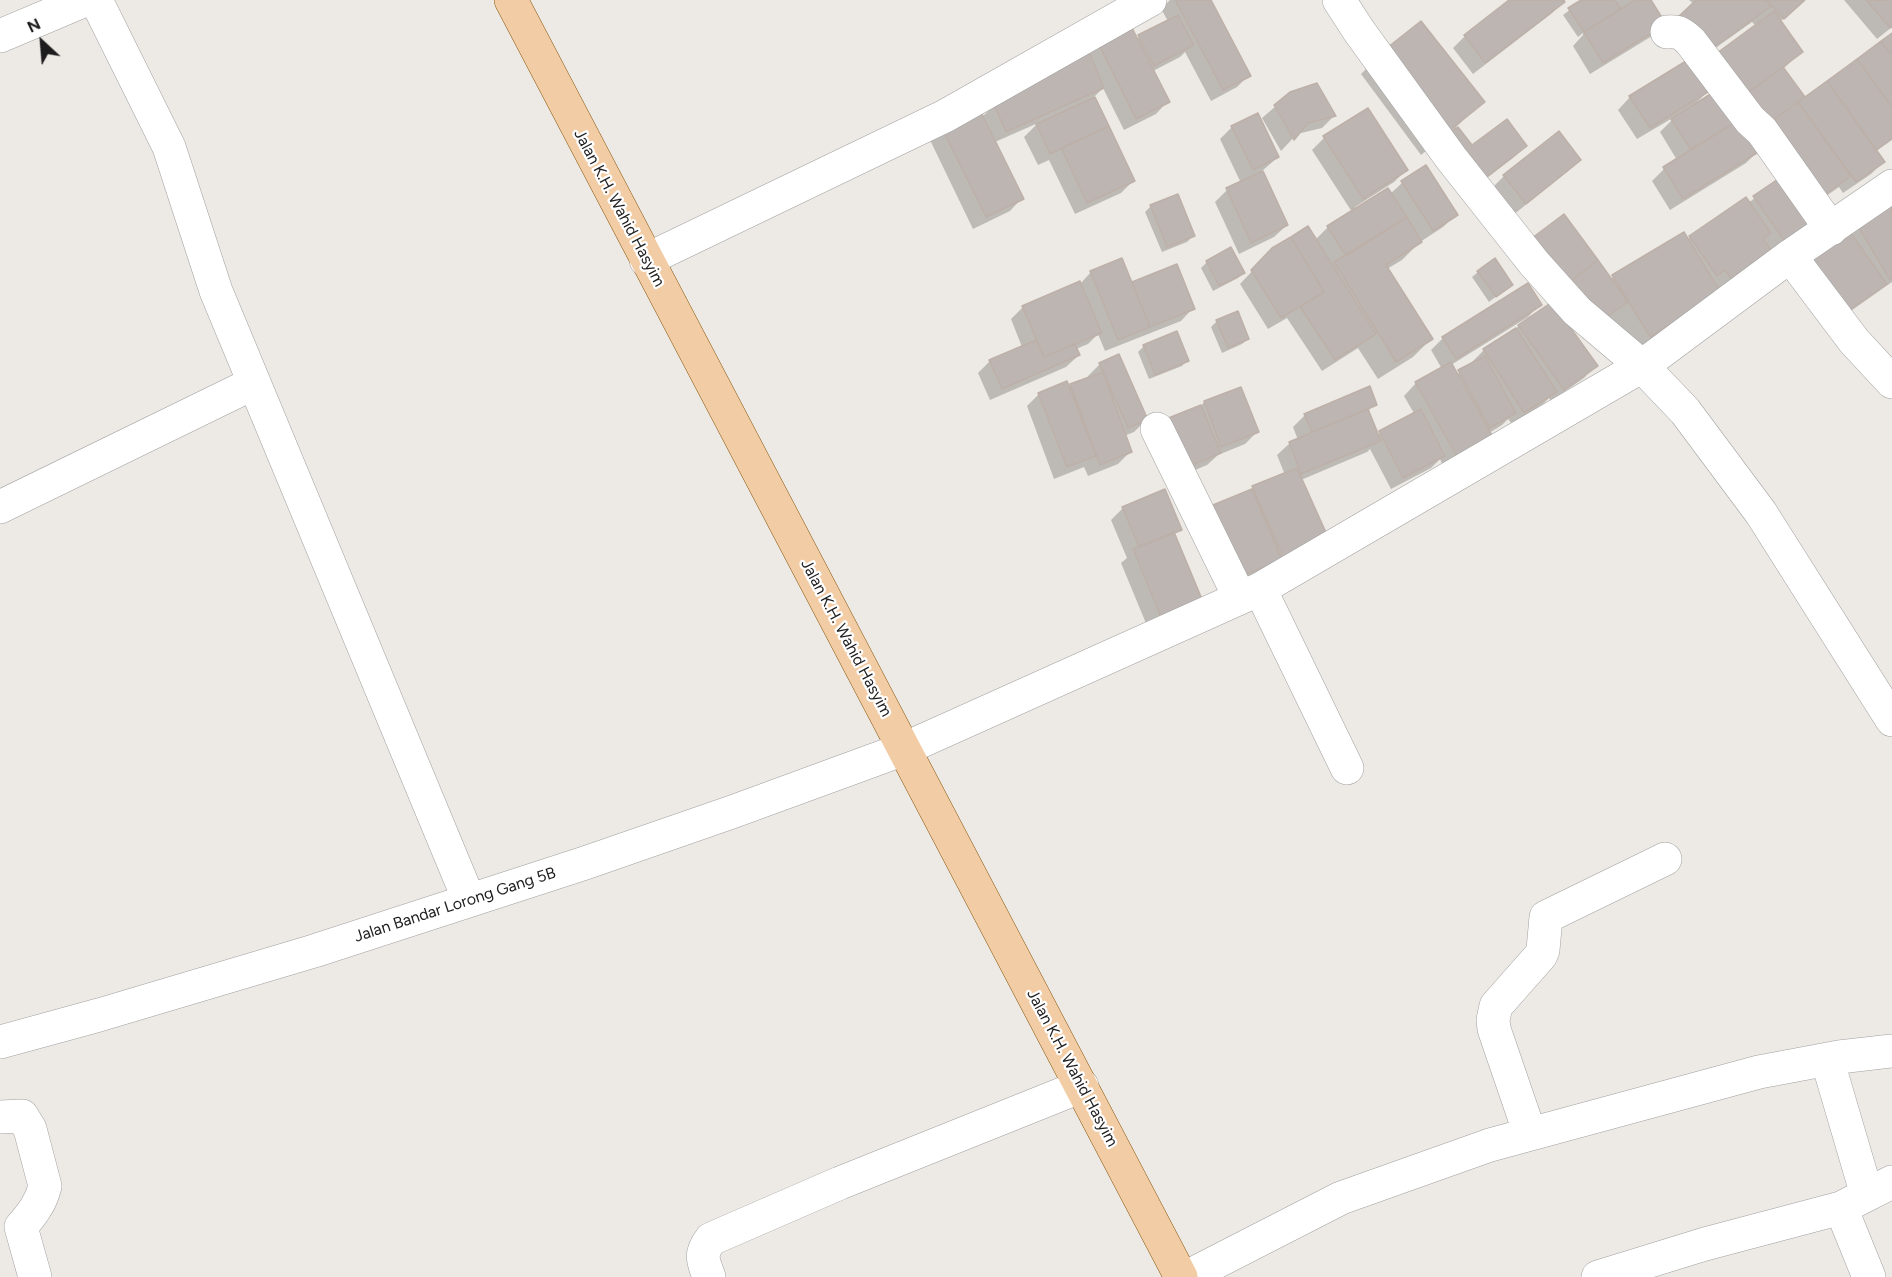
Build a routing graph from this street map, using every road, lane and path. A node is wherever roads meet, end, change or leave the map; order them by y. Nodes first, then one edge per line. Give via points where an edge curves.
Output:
1 (85, 0) edge
2 (96, 0) edge
3 (511, 0) edge
4 (1150, 0) edge
5 (1339, 0) edge
6 (51, 7) edge
7 (1667, 32) dead end
8 (0, 36) edge
9 (1892, 186) edge
10 (1831, 229) junction
11 (1790, 256) junction
12 (646, 260) junction
13 (1642, 366) junction
14 (1892, 382) edge
15 (254, 383) junction
16 (1157, 429) dead end
17 (0, 507) edge
18 (1250, 594) junction
19 (1892, 720) edge
20 (904, 749) junction
21 (1347, 768) dead end
22 (1665, 860) dead end
23 (469, 900) junction
24 (0, 1042) edge
25 (1892, 1051) edge
26 (1827, 1059) junction
27 (1082, 1086) junction
28 (0, 1117) edge
29 (1530, 1134) junction
30 (1867, 1195) edge
31 (35, 1277) edge
32 (709, 1277) edge
33 (1181, 1277) edge
34 (1187, 1277) edge
35 (1598, 1277) edge
36 (1869, 1277) edge

1 - 6 street
2 - 15 street via 170,147 216,291
3 - 12 main road, Jalan K.H. Wahid Hasyim
4 - 12 street via 945,116
5 - 13 street via 1451,158 1534,263 1577,310
6 - 8 street
7 - 10 street via 1681,33 1691,42 1762,131
9 - 10 street, Jalan Bandar Lorong Gang 5B
10 - 11 street, Jalan Bandar Lorong Gang 5B
11 - 13 street, Jalan Bandar Lorong Gang 5B
11 - 14 street via 1854,341
12 - 20 main road, Jalan K.H. Wahid Hasyim
13 - 18 street, Jalan Bandar Lorong Gang 5B
13 - 19 street via 1685,411 1761,513
15 - 17 street
15 - 23 street
16 - 18 street
18 - 20 street, Jalan Bandar Lorong Gang 5B
18 - 21 street
20 - 23 street, Jalan Bandar Lorong Gang 5B via 585,863
20 - 27 main road, Jalan K.H. Wahid Hasyim
22 - 29 street via 1546,917 1541,955 1496,1006 1494,1029
23 - 24 street, Jalan Bandar Lorong Gang 5B via 314,951
25 - 26 street
26 - 29 street via 1748,1074
26 - 30 street
27 - 32 street via 711,1239 703,1250
27 - 33 main road, Jalan K.H. Wahid Hasyim
28 - 31 street via 22,1116 30,1129 45,1186 36,1209 21,1227
29 - 34 street via 1341,1198
30 - 35 street
30 - 36 street

